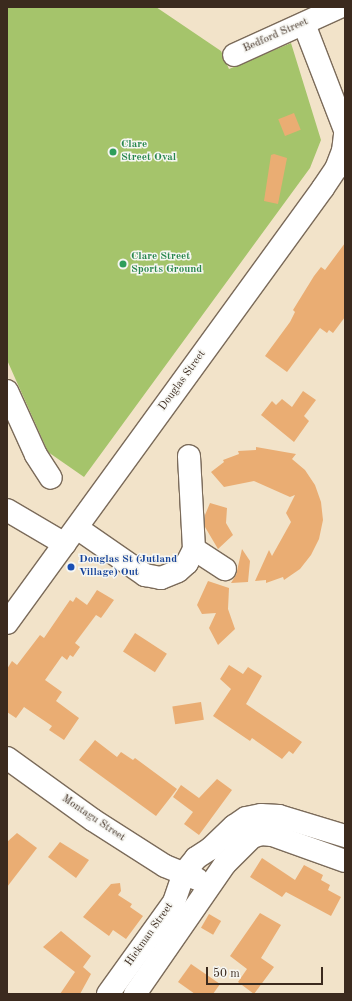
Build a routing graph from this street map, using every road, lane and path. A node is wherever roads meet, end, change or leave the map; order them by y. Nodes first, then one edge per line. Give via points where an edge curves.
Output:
1 (340, 7) edge
2 (304, 24) junction
3 (234, 55) dead end
4 (345, 130) edge
5 (345, 134) edge
6 (7, 391) edge
7 (189, 456) dead end
8 (51, 478) dead end
9 (7, 510) edge
10 (71, 536) junction
11 (194, 549) junction
12 (225, 569) dead end
13 (7, 623) edge
14 (7, 758) edge
15 (345, 836) edge
16 (345, 861) edge
17 (184, 873) junction
18 (211, 884) junction
19 (108, 994) edge
20 (135, 994) edge

1 - 2 street, Bedford Street
2 - 3 street, Bedford Street
2 - 4 street
5 - 10 street, Douglas Street via 343,151 336,169
6 - 8 street via 36,455
7 - 11 street
9 - 10 street
10 - 11 street via 152,578 169,576 178,571 187,563
10 - 13 street, Douglas Street
11 - 12 street
14 - 17 street, Montagu Street via 93,820 165,866
15 - 17 street via 279,816 261,814 246,818 234,826 210,849 196,858
16 - 18 street via 261,834 243,844
17 - 18 street, Montagu Street
17 - 19 street, Hickman Street via 174,902
18 - 20 street, Hickman Street

